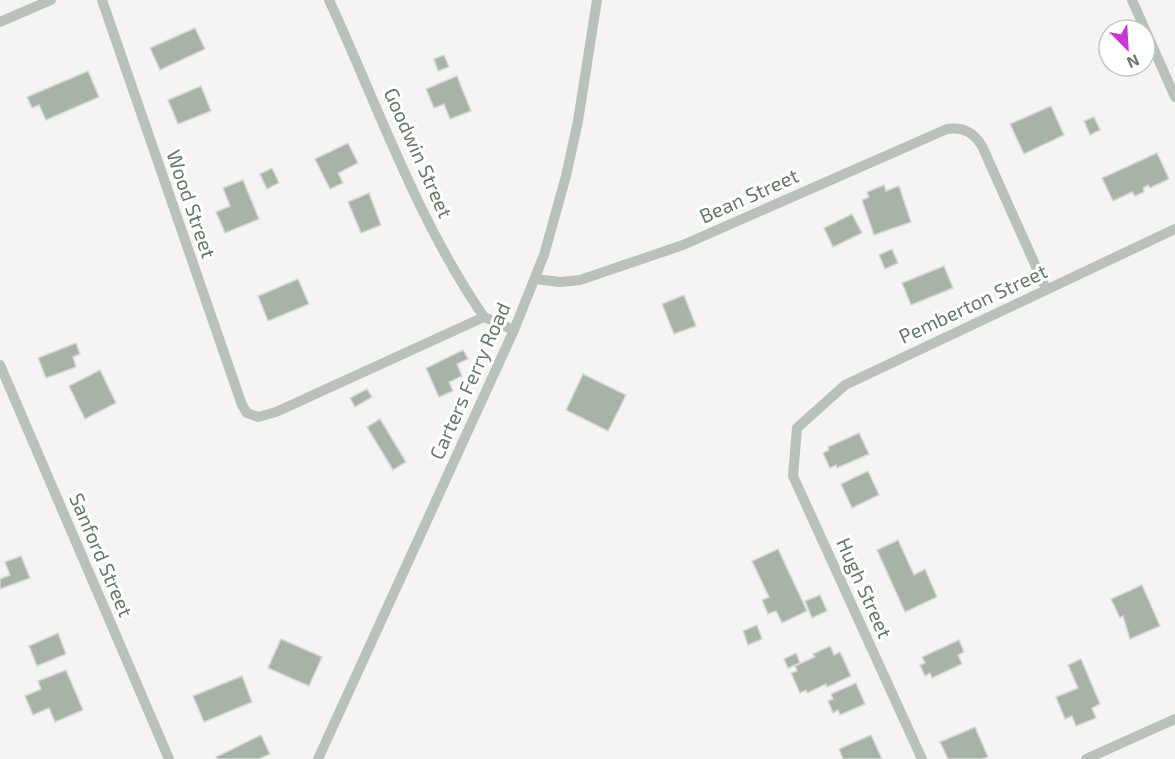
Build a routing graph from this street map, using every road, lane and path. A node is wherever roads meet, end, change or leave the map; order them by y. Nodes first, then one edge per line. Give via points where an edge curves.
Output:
1 (51, 0) edge
2 (102, 0) edge
3 (329, 0) edge
4 (597, 0) edge
5 (1132, 0) edge
6 (0, 22) edge
7 (1175, 97) edge
8 (1175, 229) edge
9 (535, 279) junction
10 (1046, 289) junction
11 (484, 317) junction
12 (514, 330) junction
13 (0, 365) edge
14 (797, 428) joint
15 (1175, 719) edge
16 (169, 759) edge
17 (318, 759) edge
18 (922, 759) edge
19 (1086, 759) edge

1 - 6 street
2 - 11 street, Wood Street via 247,413 266,416 276,412
3 - 11 street, Goodwin Street via 411,187
4 - 9 street, Carters Ferry Road via 566,176
5 - 7 street
8 - 10 street, Pemberton Street
9 - 10 street, Bean Street via 569,282 683,245 947,129 957,128 972,133 986,153
9 - 12 street, Carters Ferry Road
10 - 14 street, Pemberton Street via 845,385
11 - 12 street
12 - 17 street, Carters Ferry Road
13 - 16 street, Sanford Street
14 - 18 street, Hugh Street via 793,476
15 - 19 street

